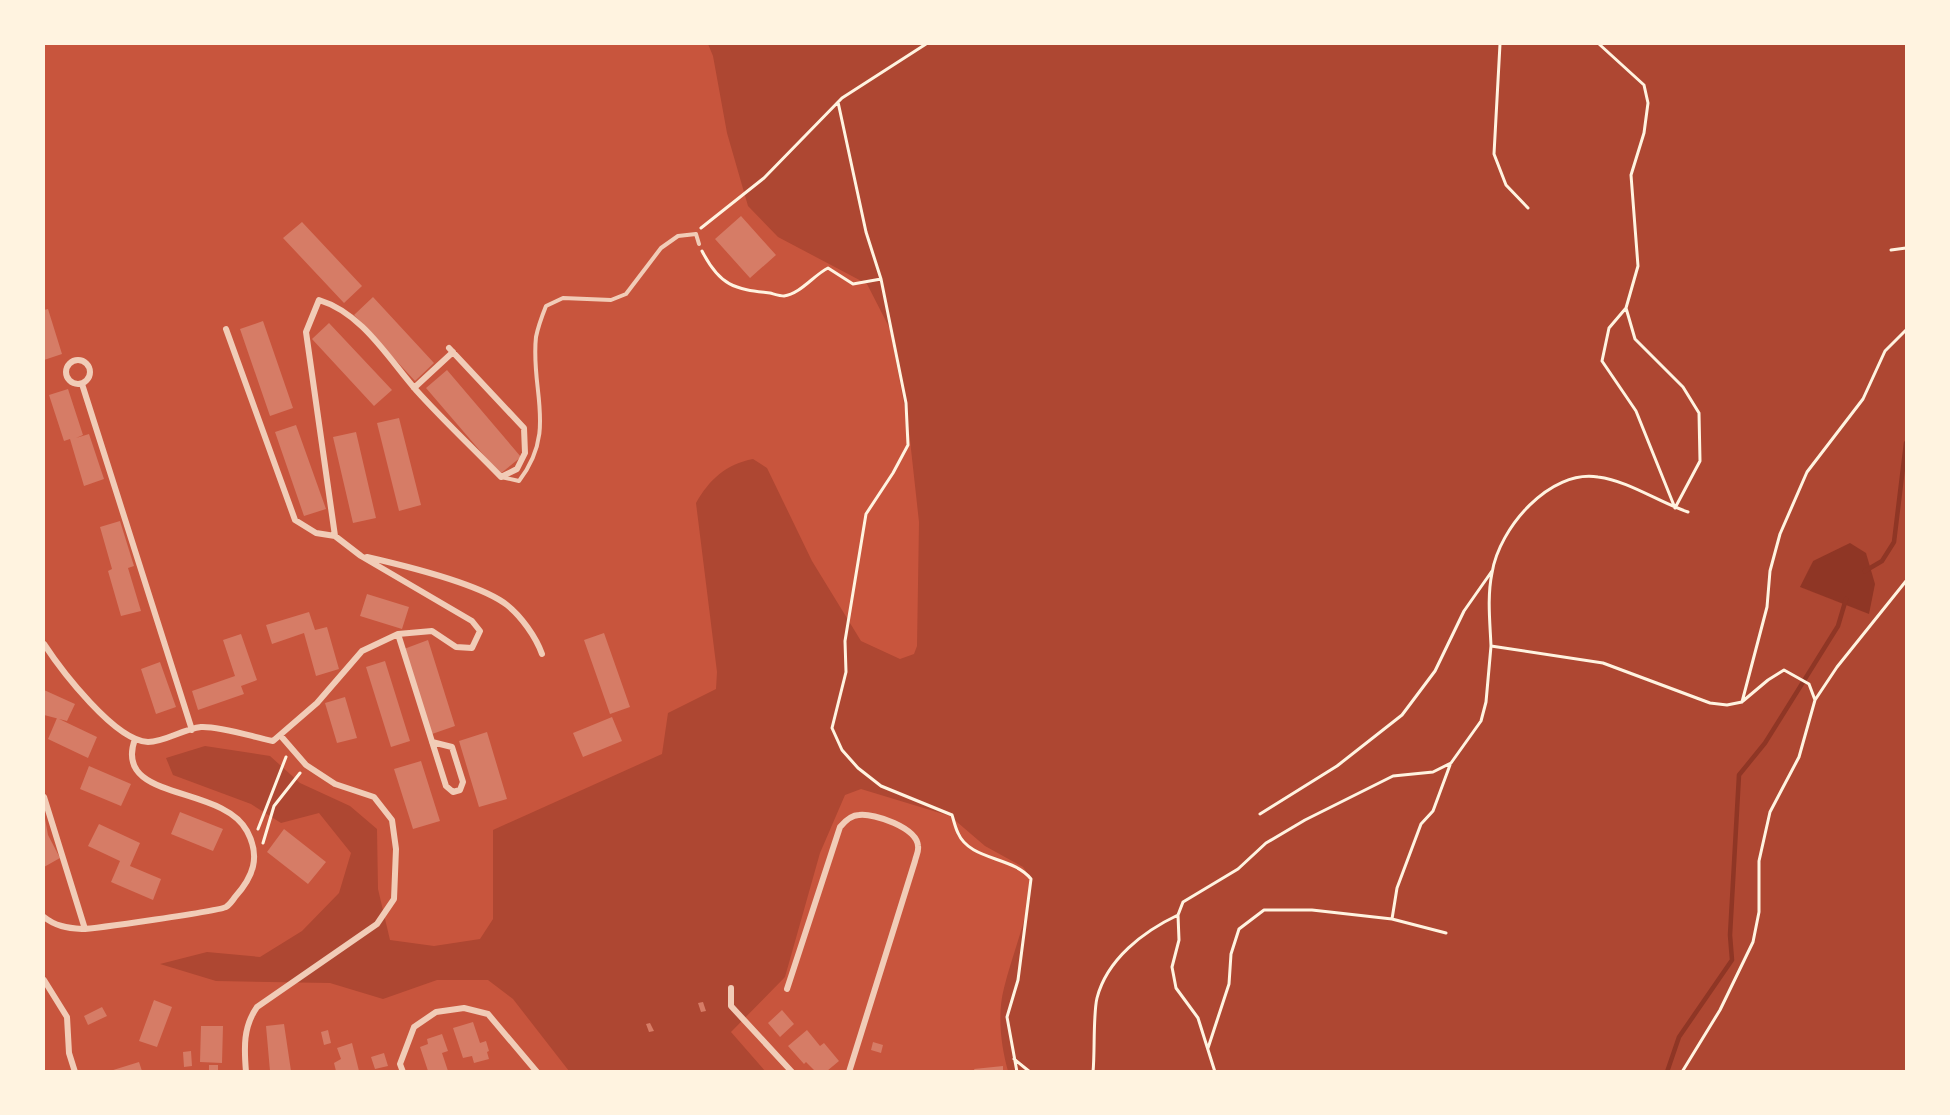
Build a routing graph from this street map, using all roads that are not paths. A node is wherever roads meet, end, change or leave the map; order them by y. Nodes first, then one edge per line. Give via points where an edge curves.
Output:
1 (699, 244) road end
2 (226, 329) dead end
3 (82, 384) junction
4 (414, 388) junction
5 (501, 477) junction
6 (335, 536) junction
7 (361, 556) junction
8 (398, 633) junction
9 (44, 644) edge
10 (542, 654) dead end
11 (192, 730) junction
12 (280, 735) junction
13 (135, 739) junction
14 (432, 742) junction
15 (44, 797) edge
16 (44, 917) edge
17 (85, 929) junction
18 (44, 980) edge
19 (731, 988) dead end
20 (787, 989) dead end
21 (75, 1071) edge
22 (246, 1071) edge
23 (403, 1071) edge
24 (537, 1071) edge
25 (792, 1071) edge
26 (849, 1071) edge

1 - 5 lane via 696,234 678,236 661,248 626,294 611,300 563,298 546,306 536,339 541,419 536,451 519,481
2 - 6 street via 294,520 316,533
3 - 3 street via 89,379 89,366 83,360 75,360 68,364 66,376 71,382
3 - 11 street
4 - 5 street
4 - 5 street via 451,350 524,428 525,453 517,469
4 - 6 street via 368,332 337,305 319,300 306,332
6 - 7 street
7 - 8 street via 472,621 480,630 472,648 456,646 432,631
7 - 10 street via 411,567 507,605
8 - 12 street via 362,651 317,703
8 - 14 street
9 - 13 street via 56,663 117,728
11 - 12 street via 202,727 273,741
11 - 13 street via 149,742
12 - 22 street via 306,765 335,784 374,797 392,820 396,849 394,899 377,924 257,1007 246,1031
13 - 17 street via 130,754 134,771 149,784 210,801 237,817 255,854 250,881 226,907
14 - 14 street via 446,786 453,792 460,790 463,782 452,747
15 - 17 street
16 - 17 street via 52,924
18 - 21 street via 67,1017 69,1053
19 - 25 street via 731,1006
20 - 26 street via 840,827 861,814 908,829 918,846 915,861
23 - 24 street via 400,1064 414,1026 436,1012 464,1008 488,1014

